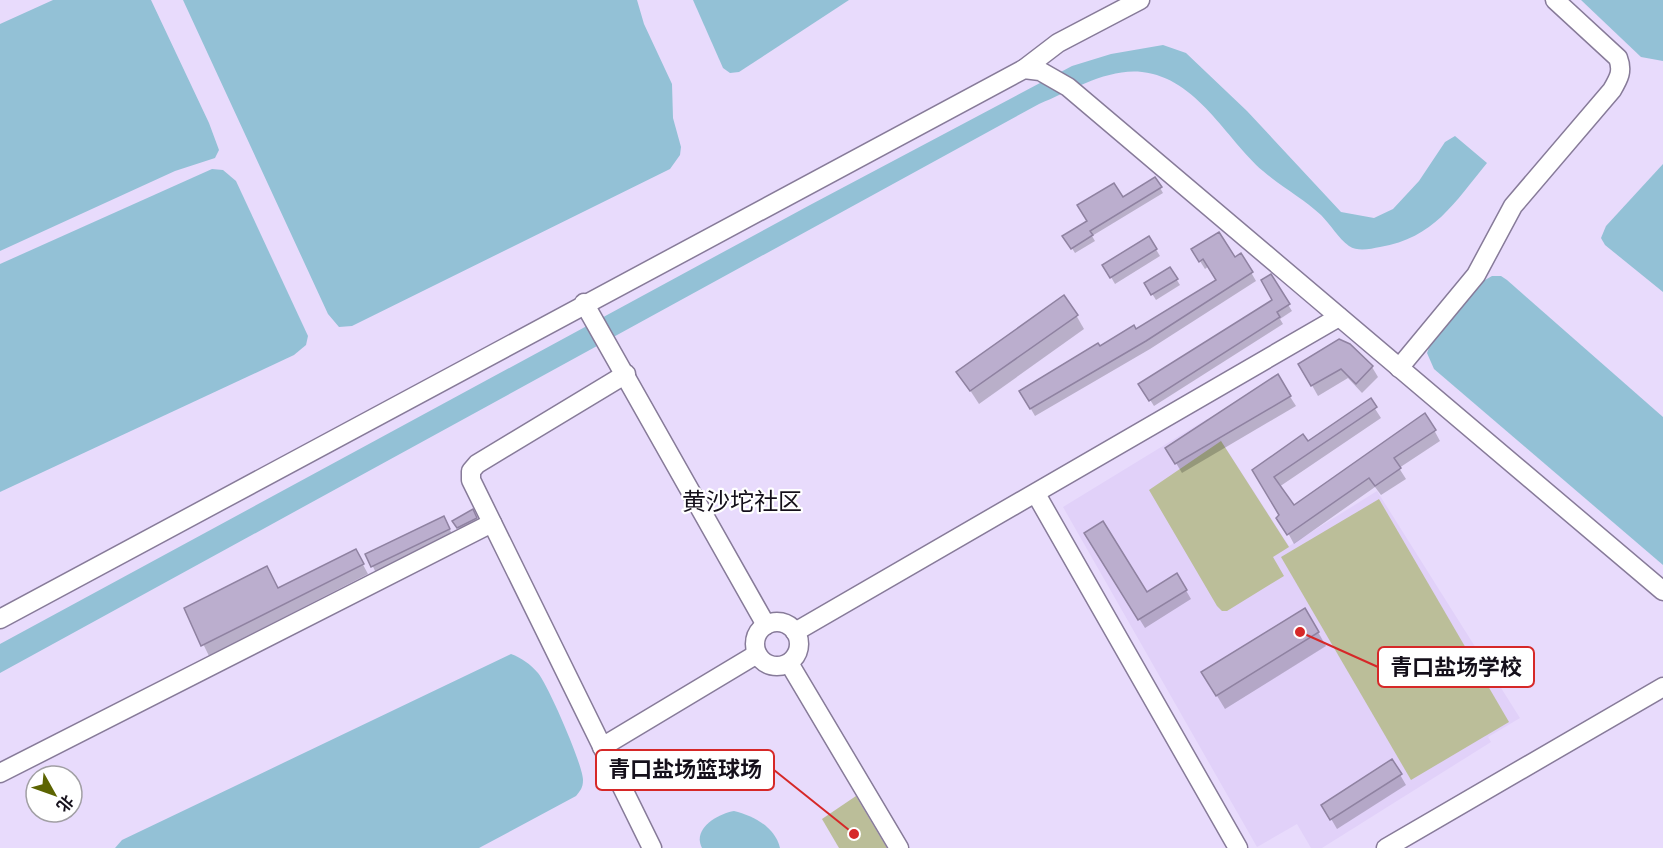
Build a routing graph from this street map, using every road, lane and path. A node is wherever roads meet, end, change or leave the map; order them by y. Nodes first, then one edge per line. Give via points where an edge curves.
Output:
1 (1140, 0) edge
2 (1555, 0) edge
3 (1024, 69) junction
4 (584, 303) junction
5 (1339, 317) junction
6 (1399, 368) junction
7 (626, 374) junction
8 (1036, 494) junction
9 (492, 523) junction
10 (1663, 591) edge
11 (0, 619) edge
12 (766, 625) junction
13 (795, 632) junction
14 (758, 654) junction
15 (789, 663) junction
16 (1663, 687) edge
17 (602, 747) junction
18 (0, 773) edge
19 (652, 848) edge
20 (899, 848) edge
21 (1238, 848) edge
22 (1386, 848) edge

1 - 3 street via 1058,43
2 - 6 street via 1618,58 1620,76 1513,206 1476,275
3 - 4 street
3 - 5 street via 1040,71 1068,87
4 - 7 street
4 - 11 street
5 - 6 street
5 - 8 street
6 - 10 street
7 - 9 street via 477,464 471,471 471,480
7 - 12 street
8 - 13 street
8 - 21 street
9 - 17 street
9 - 18 street
12 - 13 street via 785,624
12 - 14 street via 755,641
13 - 15 street via 798,648
14 - 15 street via 771,665
14 - 17 street
15 - 20 street
16 - 22 street
17 - 19 street

